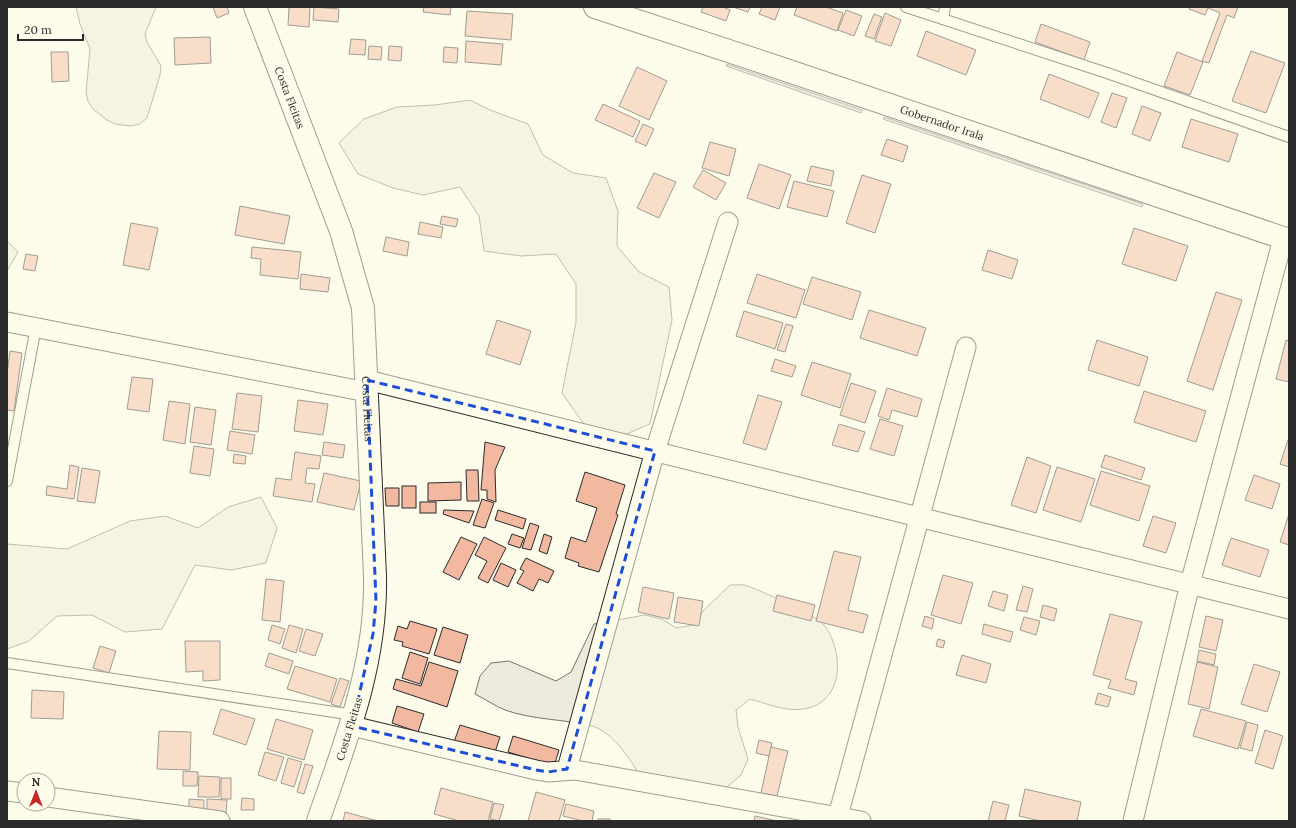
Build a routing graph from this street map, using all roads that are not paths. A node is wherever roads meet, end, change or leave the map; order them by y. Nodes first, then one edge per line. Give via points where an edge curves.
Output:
1 (255, 7) edge
2 (595, 7) edge
3 (906, 7) edge
4 (945, 7) edge
5 (943, 19) junction
6 (1289, 137) edge
7 (728, 222) dead end
8 (1286, 240) edge
9 (7, 322) edge
10 (36, 327) junction
11 (966, 347) dead end
12 (367, 386) junction
13 (655, 451) junction
14 (7, 481) edge
15 (920, 517) junction
16 (1190, 584) junction
17 (1289, 609) edge
18 (7, 663) edge
19 (353, 721) junction
20 (567, 769) junction
21 (56, 798) edge
22 (838, 816) junction
23 (220, 821) edge
24 (318, 821) edge
25 (861, 821) edge
26 (1133, 821) edge

1 - 12 main road, Costa Fleitas via 341,231 363,308
2 - 8 main road, Gobernador Irala
3 - 5 lane
4 - 5 lane
5 - 6 lane
7 - 13 street
8 - 16 street
9 - 10 street
10 - 12 street
10 - 14 lane
11 - 15 street
12 - 13 street
12 - 19 main road, Costa Fleitas via 376,601 373,634
13 - 15 street
13 - 20 street
15 - 16 street
15 - 22 street
16 - 17 street
16 - 26 street
18 - 19 lane
19 - 20 street via 536,770 548,772
19 - 24 main road, Costa Fleitas
20 - 22 street
21 - 23 street
22 - 25 street

